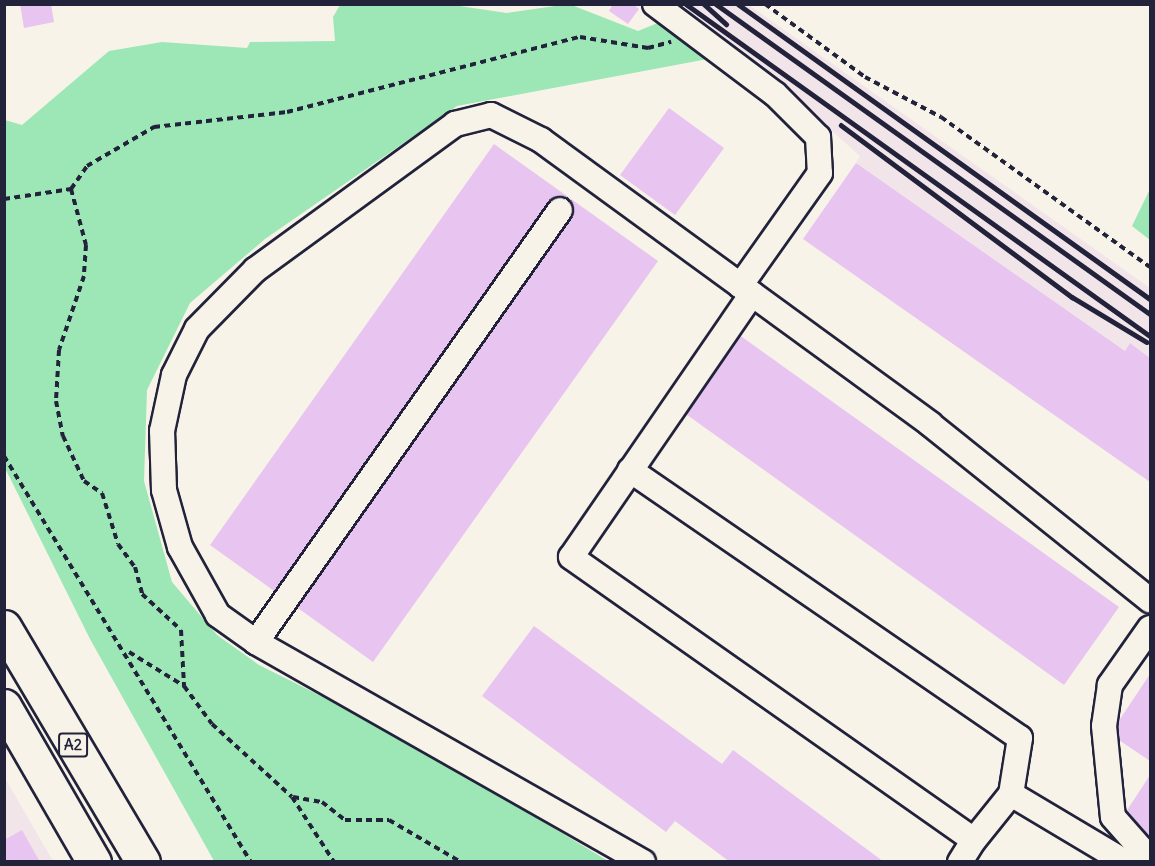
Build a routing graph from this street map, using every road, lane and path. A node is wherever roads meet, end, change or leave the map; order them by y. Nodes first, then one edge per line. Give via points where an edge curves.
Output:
1 (655, 4) edge
2 (765, 4) edge
3 (698, 36) junction
4 (71, 189) junction
5 (4, 199) edge
6 (560, 210) dead end
7 (1150, 267) edge
8 (746, 290) junction
9 (4, 456) edge
10 (630, 470) junction
11 (1150, 600) edge
12 (4, 627) edge
13 (1150, 628) edge
14 (256, 642) junction
15 (128, 652) junction
16 (184, 686) junction
17 (4, 706) edge
18 (1011, 794) junction
19 (292, 796) junction
20 (56, 799) junction
21 (974, 840) junction
22 (1150, 859) edge
23 (80, 861) edge
24 (94, 861) edge
25 (143, 861) edge
26 (251, 861) edge
27 (334, 861) edge
28 (461, 861) edge
29 (643, 861) edge
30 (960, 861) edge
31 (1125, 861) edge

1 - 3 street
2 - 7 path via 865,77 941,117
3 - 4 path via 648,48 580,37 287,112 154,127 87,166
3 - 8 street via 775,94 818,137 820,173
4 - 5 path
4 - 16 path via 86,246 84,276 59,350 56,401 63,436 84,481 102,493 118,544 135,567 142,594 181,630
6 - 14 street
8 - 10 street
8 - 11 street via 930,424
8 - 14 street via 541,140 491,114 454,124 255,270 197,329 174,375 162,431 164,490 180,547 218,615
9 - 15 path
10 - 18 street via 1020,738
10 - 21 street via 571,557
12 - 25 highway, A2
13 - 22 street via 1110,685 1104,726 1113,817
14 - 29 street
15 - 16 path
15 - 26 path
16 - 19 path via 212,724
17 - 20 highway, A2
18 - 21 street
18 - 31 street
19 - 27 path
19 - 28 path via 322,802 345,820 389,820
20 - 23 highway
20 - 24 highway, A2
21 - 30 street

